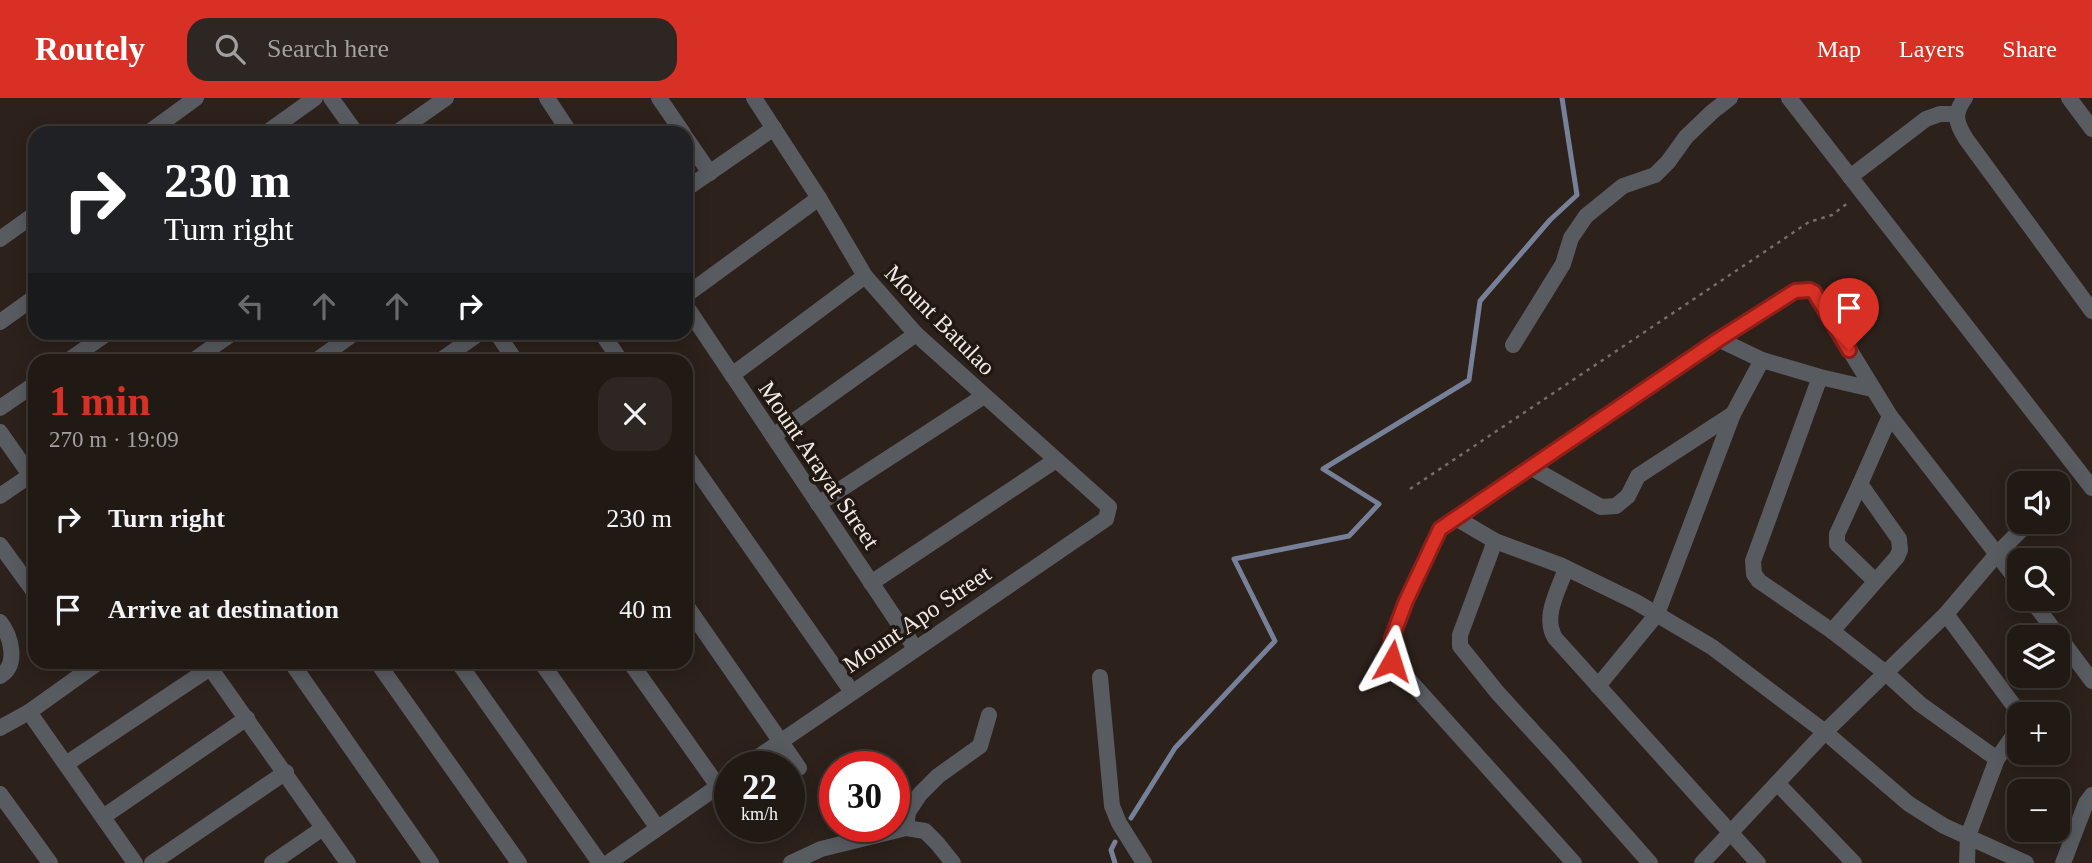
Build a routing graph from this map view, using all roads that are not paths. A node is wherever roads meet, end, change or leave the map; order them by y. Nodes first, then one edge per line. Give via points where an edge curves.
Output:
1 (196, 98) edge
2 (315, 98) edge
3 (331, 98) edge
4 (446, 98) edge
5 (547, 98) edge
6 (659, 98) edge
7 (754, 98) edge
8 (1730, 98) edge
9 (1789, 98) edge
10 (1965, 98) edge
11 (2069, 98) edge
12 (1956, 114) junction
13 (158, 126) edge
14 (276, 126) edge
15 (351, 126) edge
16 (406, 126) edge
17 (565, 126) edge
18 (678, 126) edge
19 (774, 128) junction
20 (2092, 129) edge
21 (693, 148) edge
22 (710, 173) junction
23 (1850, 177) junction
24 (693, 184) edge
25 (819, 198) junction
26 (28, 219) edge
27 (0, 239) edge
28 (865, 276) junction
29 (693, 290) edge
30 (28, 302) edge
31 (2092, 312) edge
32 (693, 316) edge
33 (0, 322) edge
34 (916, 334) junction
35 (98, 340) edge
36 (223, 340) edge
37 (345, 340) edge
38 (470, 340) edge
39 (1718, 340) junction
40 (1513, 345) dead end
41 (78, 354) edge
42 (203, 354) edge
43 (325, 354) edge
44 (450, 354) edge
45 (1762, 360) junction
46 (732, 375) junction
47 (1820, 377) junction
48 (28, 389) edge
49 (1872, 389) junction
50 (984, 397) junction
51 (0, 408) edge
52 (1733, 414) junction
53 (1890, 416) junction
54 (0, 432) edge
55 (773, 436) junction
56 (1056, 460) junction
57 (693, 465) edge
58 (1532, 468) junction
59 (28, 469) edge
60 (2089, 477) edge
61 (28, 479) edge
62 (1860, 484) junction
63 (0, 496) edge
64 (818, 504) junction
65 (1109, 507) joint
66 (1456, 518) junction
67 (2017, 534) edge
68 (1495, 541) junction
69 (0, 545) edge
70 (1997, 554) junction
71 (2007, 567) edge
72 (1566, 568) junction
73 (1875, 581) junction
74 (28, 583) edge
75 (872, 583) junction
76 (2040, 611) edge
77 (1657, 614) junction
78 (1946, 614) junction
79 (693, 615) edge
80 (0, 622) edge
81 (1832, 631) junction
82 (915, 648) junction
83 (85, 669) edge
84 (201, 669) edge
85 (212, 669) edge
86 (295, 669) edge
87 (381, 669) edge
88 (463, 669) edge
89 (546, 669) edge
90 (635, 669) edge
91 (1888, 674) junction
92 (0, 676) edge
93 (1100, 677) dead end
94 (2092, 681) edge
95 (1598, 686) junction
96 (852, 692) junction
97 (2011, 702) edge
98 (29, 712) junction
99 (989, 715) dead end
100 (247, 718) junction
101 (0, 727) edge
102 (1825, 732) junction
103 (781, 741) junction
104 (2007, 745) edge
105 (767, 751) edge
106 (788, 751) edge
107 (1997, 759) junction
108 (66, 764) junction
109 (714, 769) edge
110 (286, 772) junction
111 (1778, 785) junction
112 (714, 789) edge
113 (0, 794) edge
114 (2092, 795) edge
115 (910, 809) edge
116 (103, 817) junction
117 (657, 827) junction
118 (323, 828) junction
119 (910, 829) edge
120 (1730, 835) junction
121 (1968, 836) junction
122 (849, 842) edge
123 (50, 863) edge
124 (135, 863) edge
125 (152, 863) edge
126 (272, 863) edge
127 (348, 863) edge
128 (431, 863) edge
129 (519, 863) edge
130 (600, 863) edge
131 (608, 863) edge
132 (791, 863) edge
133 (953, 863) edge
134 (1144, 863) edge
135 (1574, 863) edge
136 (1650, 863) edge
137 (1702, 863) edge
138 (1758, 863) edge
139 (1854, 863) edge
140 (1967, 863) edge
141 (2026, 863) edge
142 (2063, 863) edge

1 - 13 street
2 - 14 street
3 - 15 street
4 - 16 street
5 - 17 street
6 - 18 street
7 - 19 street, Mount Batulao
8 - 40 street via 1686,137 1655,175 1623,186 1587,216
9 - 23 street
10 - 12 street
11 - 20 street
12 - 23 street via 1926,118
12 - 31 street via 1966,139
19 - 22 street
19 - 25 street, Mount Batulao
21 - 22 street
22 - 24 street
23 - 60 street
25 - 28 street, Mount Batulao
25 - 29 street
26 - 27 street
28 - 34 street, Mount Batulao
28 - 46 street
30 - 33 street
32 - 46 street, Mount Arayat Street
34 - 50 street, Mount Batulao
34 - 55 street
35 - 41 street
36 - 42 street
37 - 43 street
38 - 44 street
39 - 45 street
39 - 49 street via 1795,291 1810,290
39 - 58 street
45 - 47 street
45 - 52 street
46 - 55 street, Mount Arayat Street
47 - 49 street
47 - 81 street via 1753,561 1759,582
48 - 51 street
49 - 53 street
50 - 56 street, Mount Batulao
50 - 64 street
52 - 58 street via 1638,476 1628,496 1616,506 1601,507
52 - 77 street
53 - 62 street
53 - 70 street
54 - 59 street
55 - 64 street, Mount Arayat Street
56 - 65 street, Mount Batulao
56 - 75 street
57 - 96 street
58 - 66 street
61 - 63 street
62 - 73 street via 1837,534 1837,544
62 - 73 street via 1899,539 1897,557
64 - 75 street, Mount Arayat Street
65 - 82 street, Mount Apo Street via 1106,519
66 - 68 street
66 - 135 street via 1440,529 1406,601 1392,638 1392,661
67 - 70 street
68 - 72 street
68 - 136 street via 1460,646
69 - 74 street
70 - 71 street
70 - 78 street
72 - 77 street
72 - 95 street via 1549,619 1550,629
73 - 81 street
75 - 82 street, Mount Arayat Street
76 - 94 street
77 - 95 street
77 - 102 street via 1712,647
78 - 91 street
78 - 97 street
79 - 103 street
80 - 92 street via 6,630 11,664
81 - 91 street
82 - 96 street, Mount Apo Street
83 - 98 street
84 - 108 street
85 - 100 street
86 - 128 street
87 - 129 street
88 - 130 street
89 - 117 street
90 - 109 street
91 - 102 street
91 - 107 street via 1920,704
93 - 134 street via 1112,806
95 - 120 street
96 - 103 street, Mount Apo Street
98 - 101 street
98 - 108 street
99 - 115 street via 980,746 938,776
100 - 110 street
100 - 116 street
102 - 111 street
102 - 121 street via 1909,803
103 - 105 street, Mount Apo Street
103 - 106 street
104 - 107 street
107 - 121 street
108 - 116 street
110 - 118 street
110 - 125 street
111 - 120 street
111 - 139 street
112 - 117 street
113 - 123 street
114 - 142 street
116 - 124 street
117 - 131 street
118 - 126 street
118 - 127 street
119 - 133 street via 925,831
120 - 137 street
120 - 138 street
121 - 140 street
121 - 141 street
122 - 132 street

